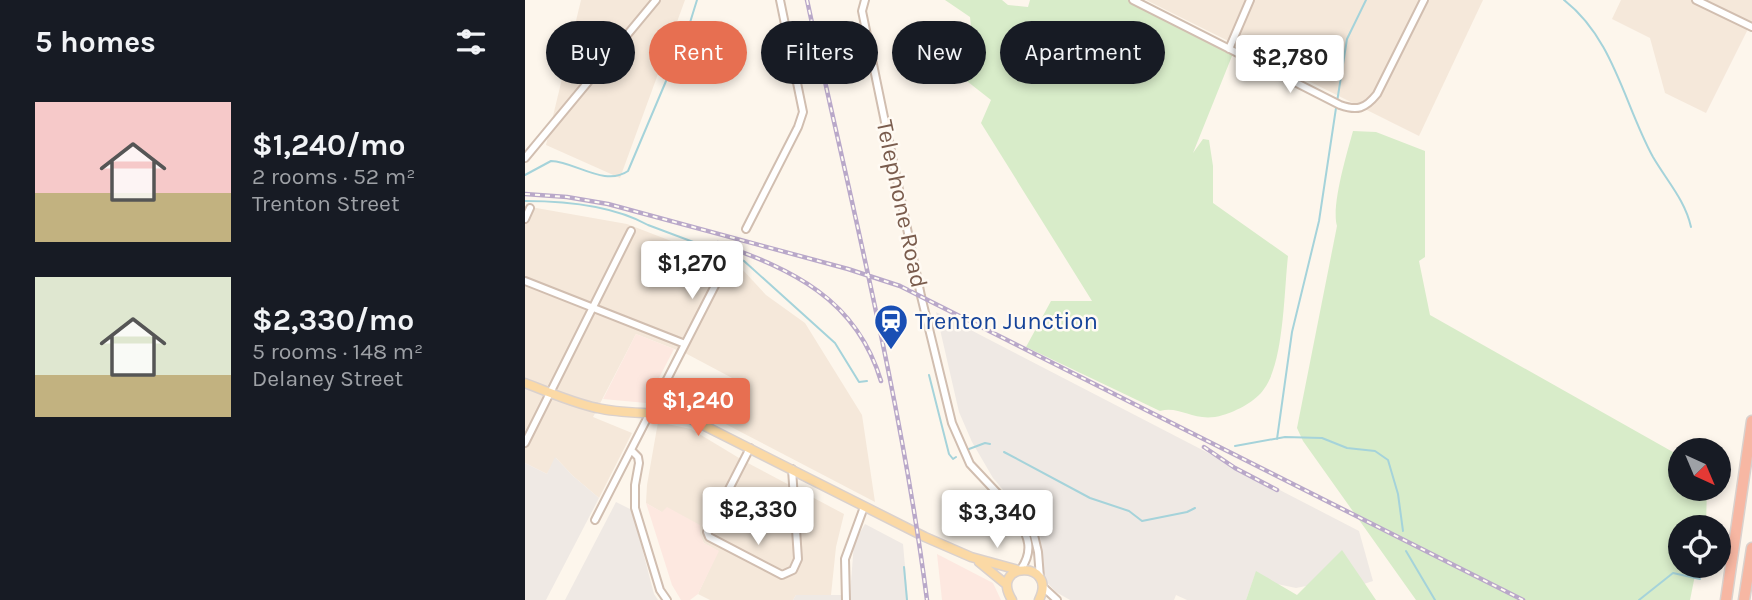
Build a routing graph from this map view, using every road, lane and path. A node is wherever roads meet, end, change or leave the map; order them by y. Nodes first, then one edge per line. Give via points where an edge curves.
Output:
1 (656, 0) edge
2 (780, 0) edge
3 (865, 0) edge
4 (1132, 0) edge
5 (1251, 0) edge
6 (1424, 0) edge
7 (1697, 0) edge
8 (1752, 27) edge
9 (1229, 49) junction
10 (525, 158) edge
11 (530, 208) dead end
12 (525, 219) edge
13 (746, 229) dead end
14 (631, 231) dead end
15 (723, 270) dead end
16 (525, 281) edge
17 (593, 307) junction
18 (685, 344) junction
19 (525, 383) edge
20 (551, 393) junction
21 (650, 412) junction
22 (1752, 421) edge
23 (525, 443) edge
24 (750, 448) junction
25 (631, 450) junction
26 (792, 469) junction
27 (864, 507) junction
28 (1014, 510) junction
29 (595, 520) dead end
30 (1752, 548) edge
31 (971, 557) junction
32 (1019, 570) junction
33 (1041, 583) junction
34 (1007, 584) junction
35 (667, 600) edge
36 (846, 600) edge
37 (1012, 600) edge
38 (1039, 600) edge
39 (1057, 600) edge
40 (1726, 600) edge
41 (1744, 600) edge

1 - 10 street
2 - 13 street via 803,102 802,119
3 - 28 street, Telephone Road via 862,11 951,423 970,464
4 - 9 street
5 - 9 street
6 - 9 street via 1377,94 1359,109 1340,105
7 - 8 street
11 - 12 street
14 - 17 street
15 - 18 street
16 - 17 street
17 - 18 street
17 - 20 street
18 - 21 street
19 - 20 main road
20 - 21 main road via 596,408
20 - 23 street
21 - 24 main road via 689,418
21 - 25 street
22 - 40 highway
24 - 26 main road
24 - 26 street via 708,527 709,537 782,575 791,572 798,559
25 - 29 street
25 - 35 street via 639,463 634,498 637,517
26 - 27 main road
27 - 31 main road
27 - 36 street via 845,559
28 - 32 street, Telephone Road via 1030,546
28 - 33 street, Telephone Road via 1036,536
30 - 41 highway
31 - 32 main road
31 - 34 main road
32 - 33 main road via 1031,570
32 - 34 main road
33 - 38 main road
33 - 39 street
34 - 37 main road

